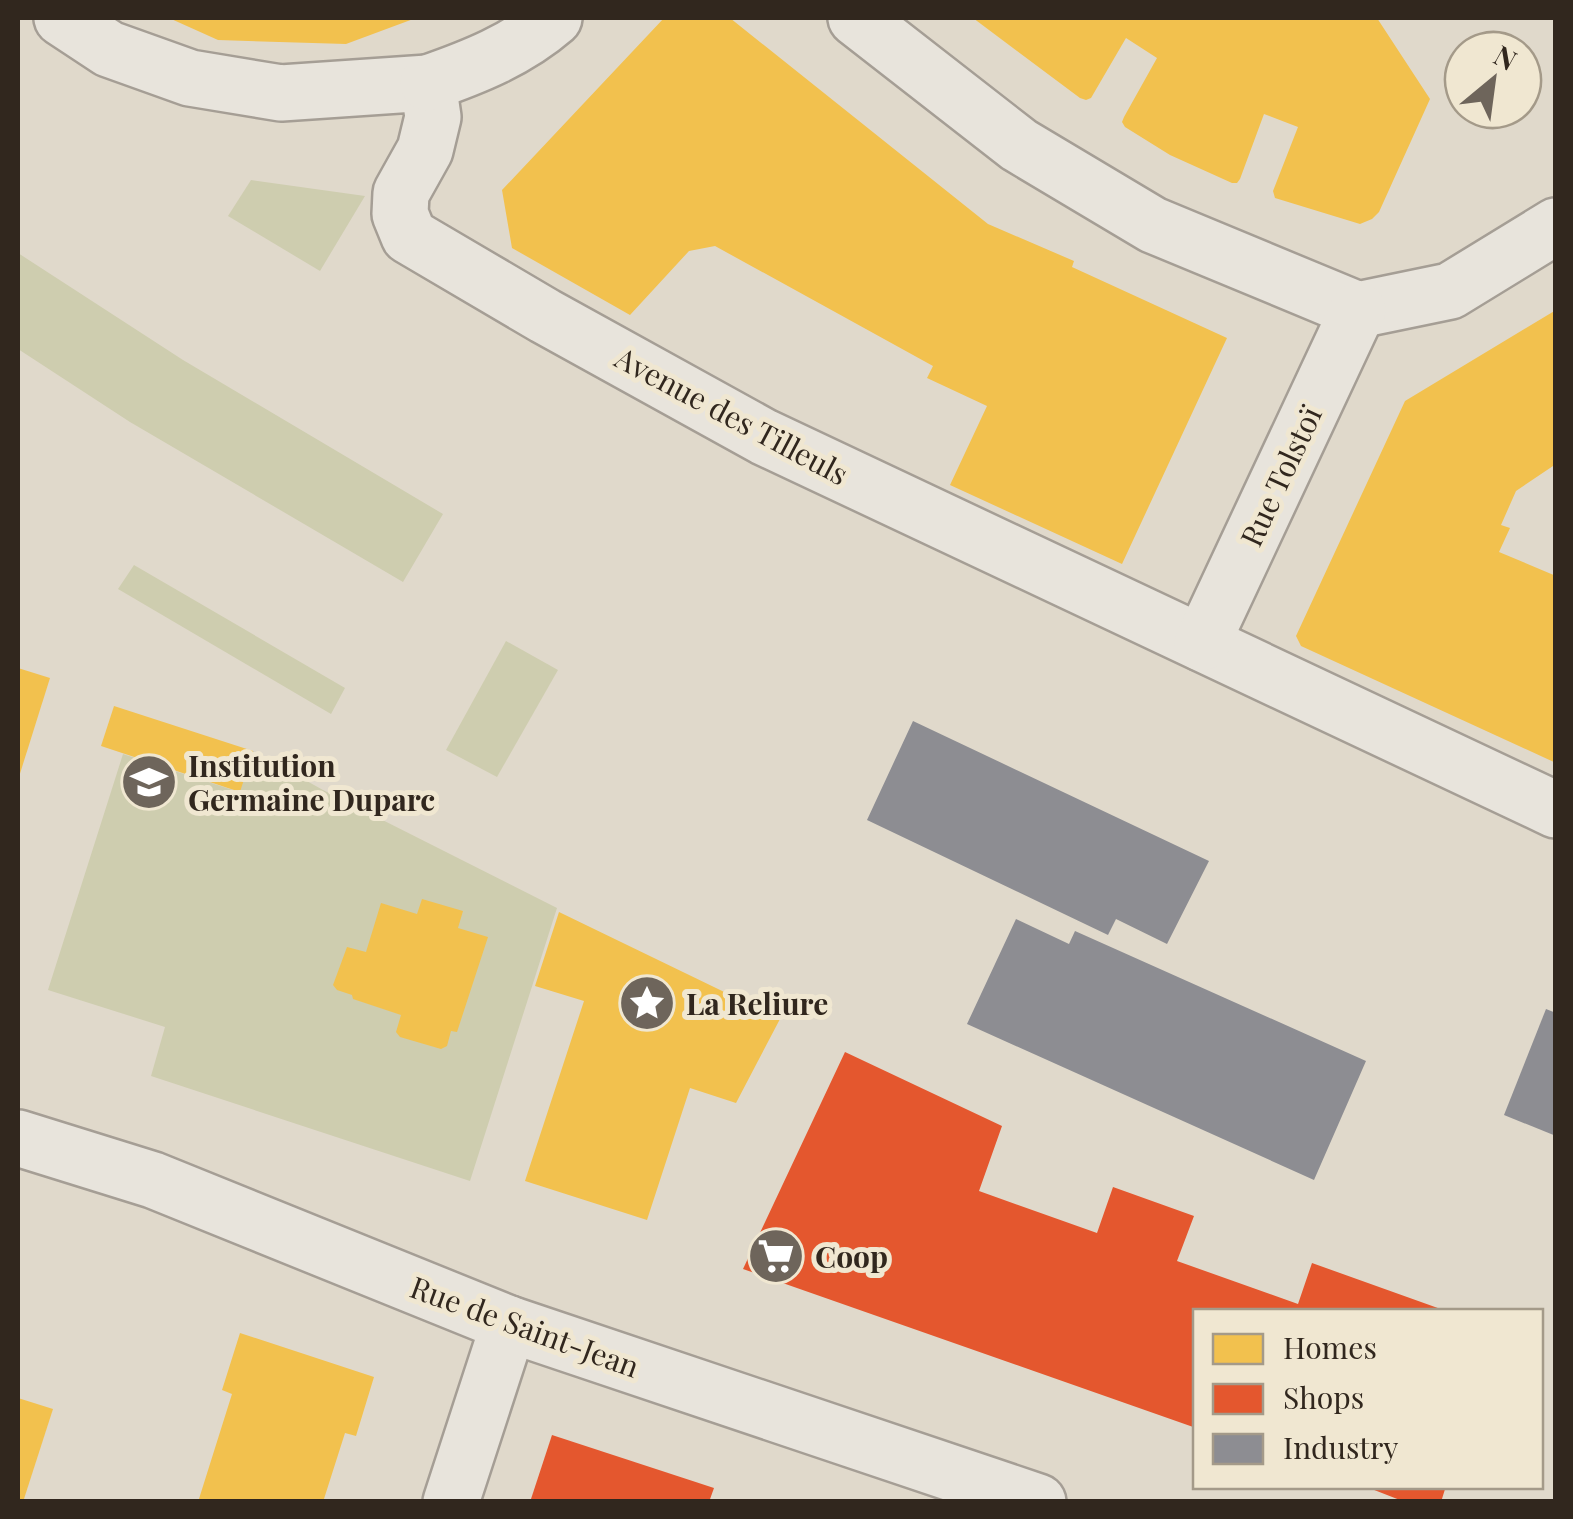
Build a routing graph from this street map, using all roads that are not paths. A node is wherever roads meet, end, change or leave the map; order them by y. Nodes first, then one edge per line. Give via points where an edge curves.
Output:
1 (62, 18) edge
2 (554, 18) edge
3 (856, 18) edge
4 (428, 83) junction
5 (1556, 226) edge
6 (1358, 310) junction
7 (1202, 642) junction
8 (1556, 810) edge
9 (18, 1138) edge
10 (509, 1324) junction
11 (892, 1479) edge
12 (451, 1502) edge
13 (1038, 1502) edge

1 - 4 street via 109,49 190,78 281,93
2 - 4 street via 480,65
3 - 6 street via 1019,145 1152,225
4 - 7 street, Avenue des Tilleuls via 433,117 425,150 401,193 409,236 764,437
5 - 6 street via 1450,291
6 - 7 street, Rue Tolstoï
7 - 8 street, Avenue des Tilleuls
9 - 10 street, Rue de Saint-Jean via 153,1180
10 - 11 street, Rue de Saint-Jean
10 - 12 street
11 - 13 street, Rue de Saint-Jean

